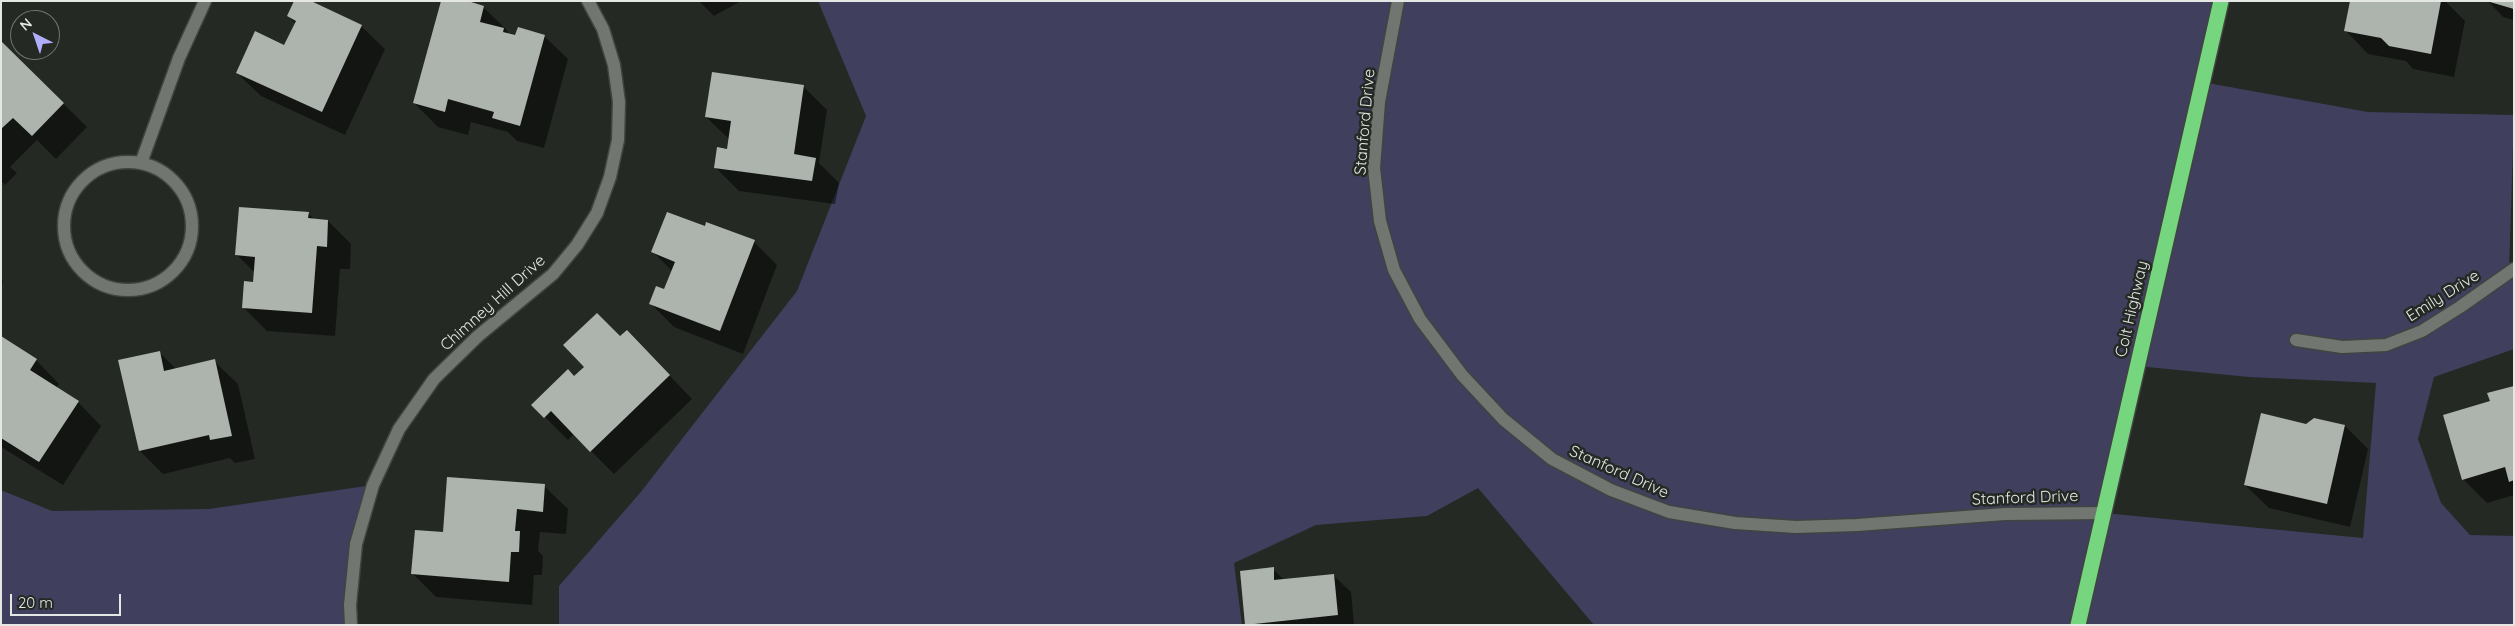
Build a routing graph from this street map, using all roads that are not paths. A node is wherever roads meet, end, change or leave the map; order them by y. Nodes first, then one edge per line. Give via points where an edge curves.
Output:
1 (206, 1) edge
2 (588, 1) edge
3 (1398, 1) edge
4 (2220, 1) edge
5 (141, 163) junction
6 (2514, 269) edge
7 (2296, 340) dead end
8 (2104, 513) junction
9 (351, 625) edge
10 (2078, 625) edge

1 - 5 street via 179,58
2 - 9 street, Chimney Hill Drive via 603,29 614,65 619,102 616,149 597,213 553,274 478,336 434,379 399,429 372,485 356,544
3 - 8 street, Stanford Drive via 1379,102 1374,168 1380,221 1394,270 1420,319 1462,375 1503,420 1552,459 1611,490 1669,512 1735,523 1796,527 2005,514
4 - 8 highway, Colt Highway
5 - 5 street via 118,163 97,170 80,184 69,201 64,221 66,241 73,260 86,275 103,286 123,291 143,289 162,282 177,268 189,249 193,227 190,205 178,185 162,171
6 - 7 street, Emily Drive via 2422,331 2386,345 2342,347
8 - 10 highway, Colt Highway

